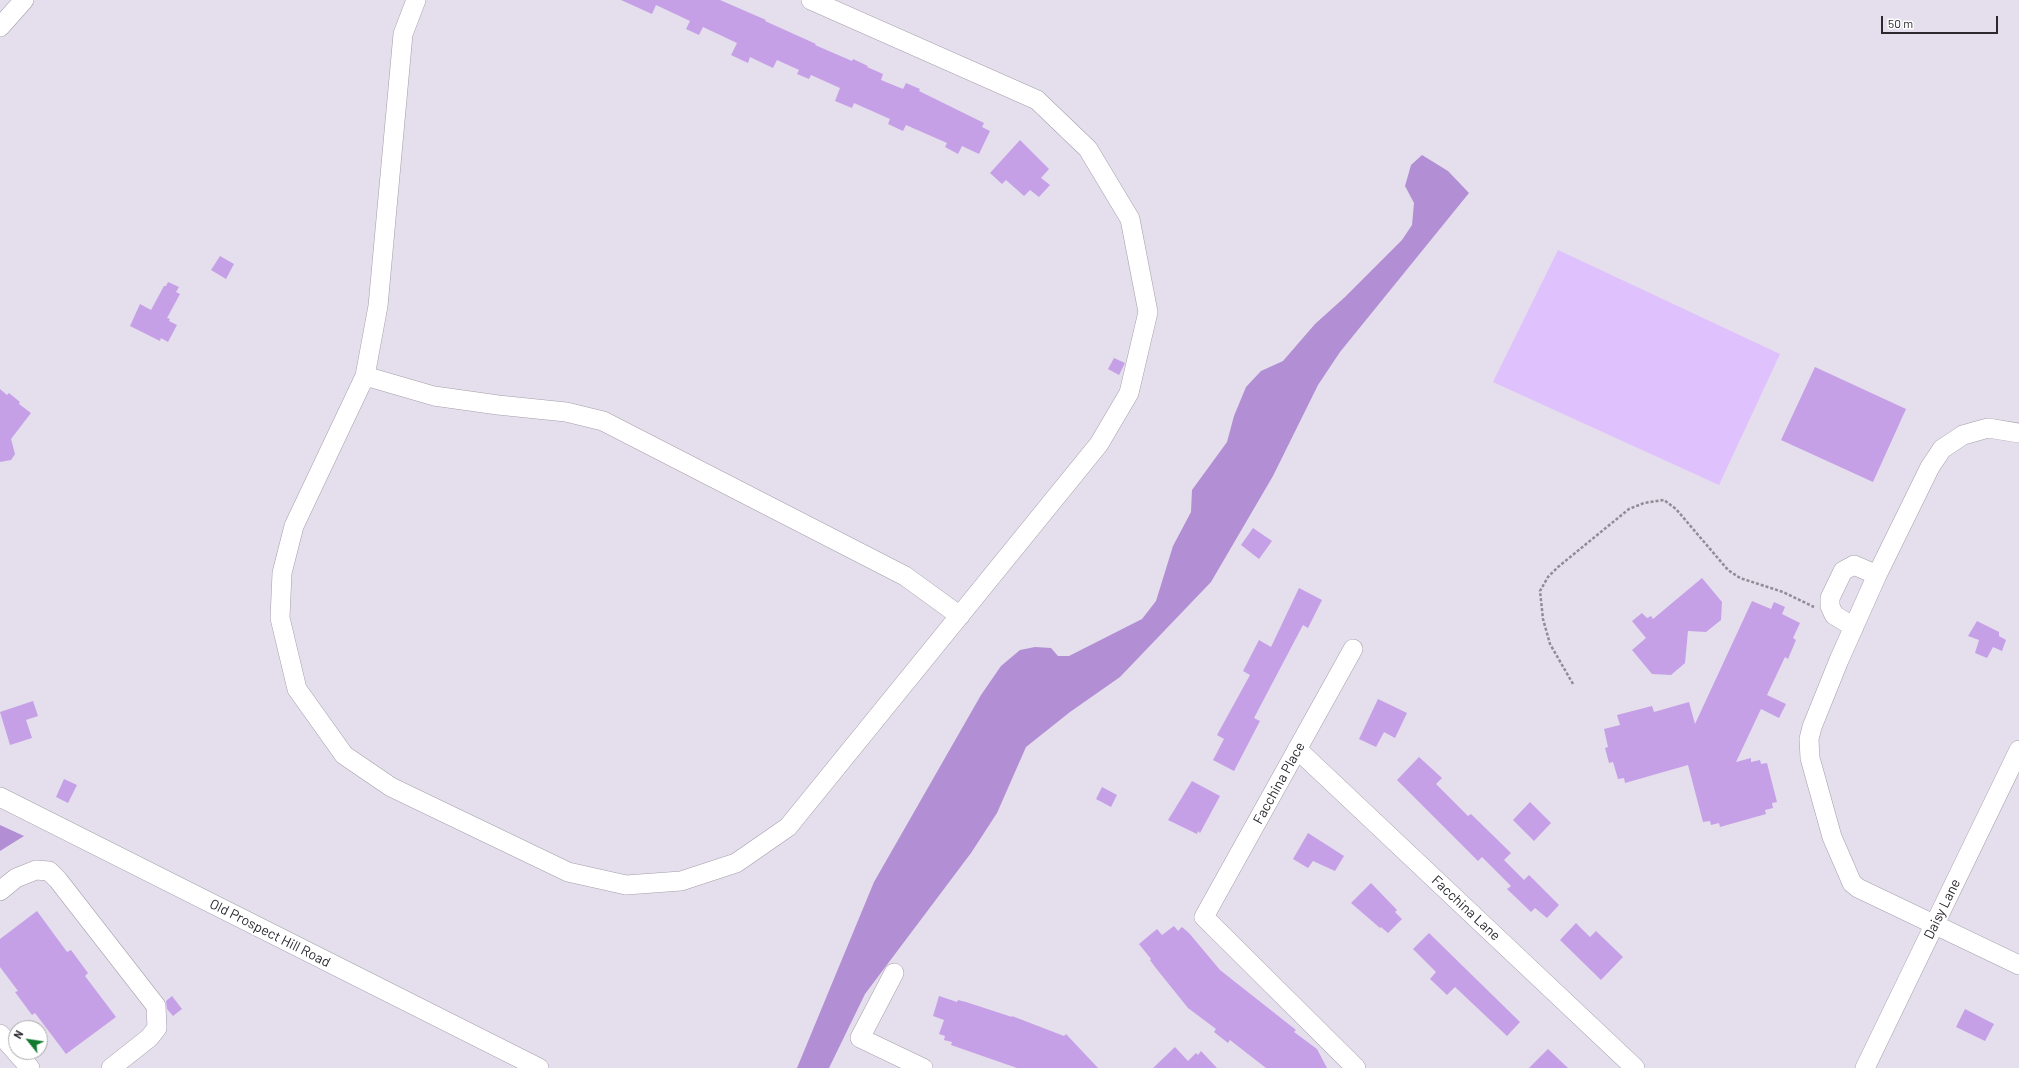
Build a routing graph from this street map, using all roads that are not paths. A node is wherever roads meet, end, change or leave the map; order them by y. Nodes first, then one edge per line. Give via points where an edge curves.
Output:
1 (24, 0) edge
2 (416, 0) edge
3 (811, 0) edge
4 (0, 27) edge
5 (365, 376) junction
6 (2019, 433) edge
7 (1877, 575) junction
8 (960, 616) junction
9 (1854, 627) junction
10 (1353, 650) dead end
11 (1297, 749) junction
12 (2019, 750) edge
13 (0, 797) edge
14 (0, 891) edge
15 (1934, 926) junction
16 (2019, 966) edge
17 (894, 973) dead end
18 (0, 1034) edge
19 (30, 1068) edge
20 (111, 1068) edge
21 (539, 1068) edge
22 (923, 1068) edge
23 (1356, 1068) edge
24 (1635, 1068) edge
25 (1865, 1068) edge

1 - 4 street
2 - 5 street via 403,34 378,306
3 - 8 street via 1037,100 1088,149 1130,219 1148,312 1129,394 1099,444
5 - 8 street via 434,396 566,412 603,421 905,576
5 - 8 street via 294,526 282,573 280,618 297,688 344,755 385,783 568,872 626,885 681,881 736,864 788,827
6 - 7 street via 1988,428 1963,435 1942,449 1930,467
7 - 9 street
7 - 9 street via 1854,565 1844,571 1830,598 1834,615
9 - 15 street via 1812,727 1809,739 1810,758 1832,837 1852,883
10 - 11 street, Facchina Place
11 - 23 street, Facchina Place via 1204,917
11 - 24 street, Facchina Lane
12 - 15 street, Daisy Lane
13 - 21 street, Old Prospect Hill Road
14 - 20 street via 16,878 36,870 49,871 156,1006 157,1028 149,1038
15 - 16 street
15 - 25 street, Daisy Lane
17 - 22 street via 860,1038
18 - 19 street

